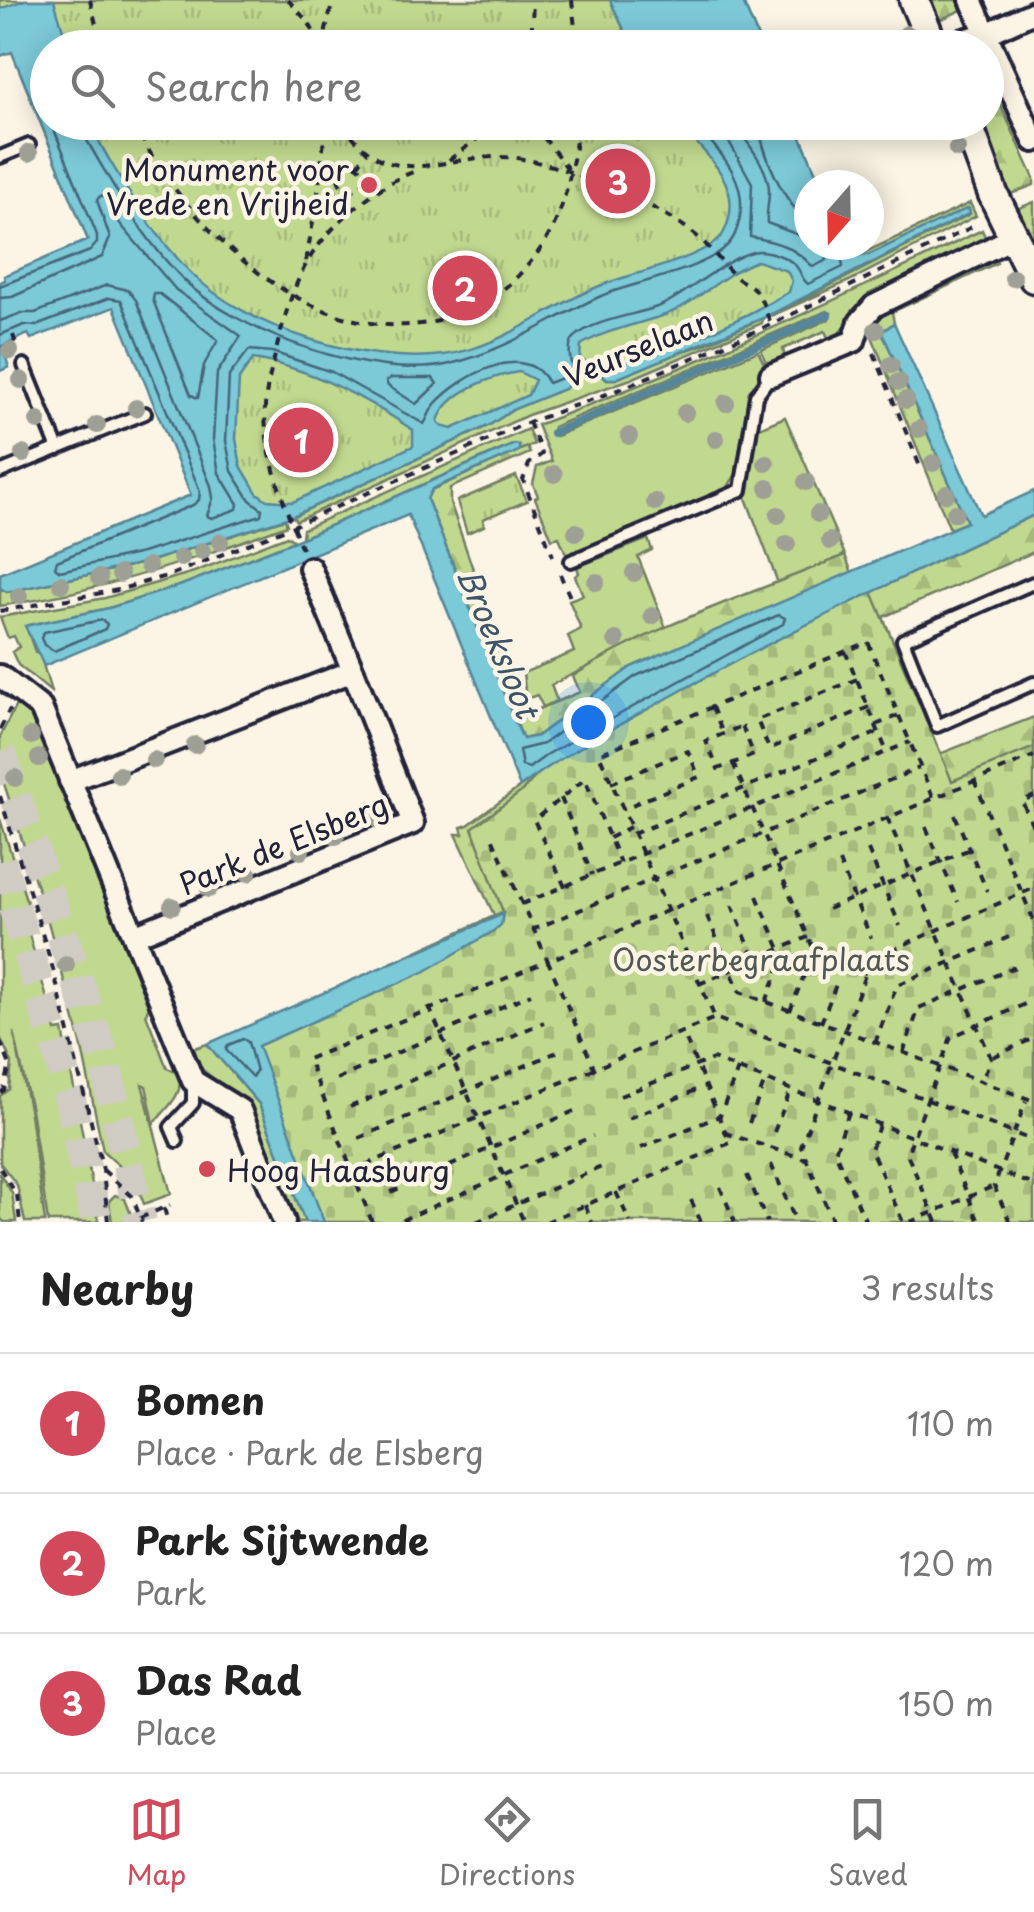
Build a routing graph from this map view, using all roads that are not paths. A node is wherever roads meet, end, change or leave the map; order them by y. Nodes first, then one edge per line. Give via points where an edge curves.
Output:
1 (914, 0) edge
2 (971, 0) edge
3 (1034, 12) edge
4 (927, 30) edge
5 (984, 30) edge
6 (995, 30) edge
7 (1004, 73) edge
8 (1032, 133) edge
9 (974, 140) edge
10 (30, 145) dead end
11 (0, 157) edge
12 (1006, 225) junction
13 (1034, 278) edge
14 (24, 365) dead end
15 (770, 375) joint
16 (145, 413) dead end
17 (58, 449) junction
18 (0, 472) edge
19 (571, 561) dead end
20 (310, 568) dead end
21 (1034, 584) edge
22 (353, 671) junction
23 (0, 676) edge
24 (1034, 683) edge
25 (70, 781) junction
26 (136, 935) junction
27 (193, 1081) junction
28 (178, 1141) dead end
29 (284, 1222) edge

1 - 4 street
2 - 5 street
3 - 6 street
7 - 8 street
9 - 12 street
10 - 11 lane
12 - 13 street
12 - 15 street via 874,306 854,341
14 - 17 lane
15 - 19 lane via 756,396 741,490
16 - 17 lane
17 - 18 lane
20 - 22 street, Park de Elsberg
21 - 24 lane via 903,640 936,726
22 - 25 street
22 - 26 street, Park de Elsberg via 413,823
23 - 25 street via 41,708
25 - 26 street
26 - 27 street
27 - 28 lane via 194,1103 171,1127
27 - 29 street via 240,1110

